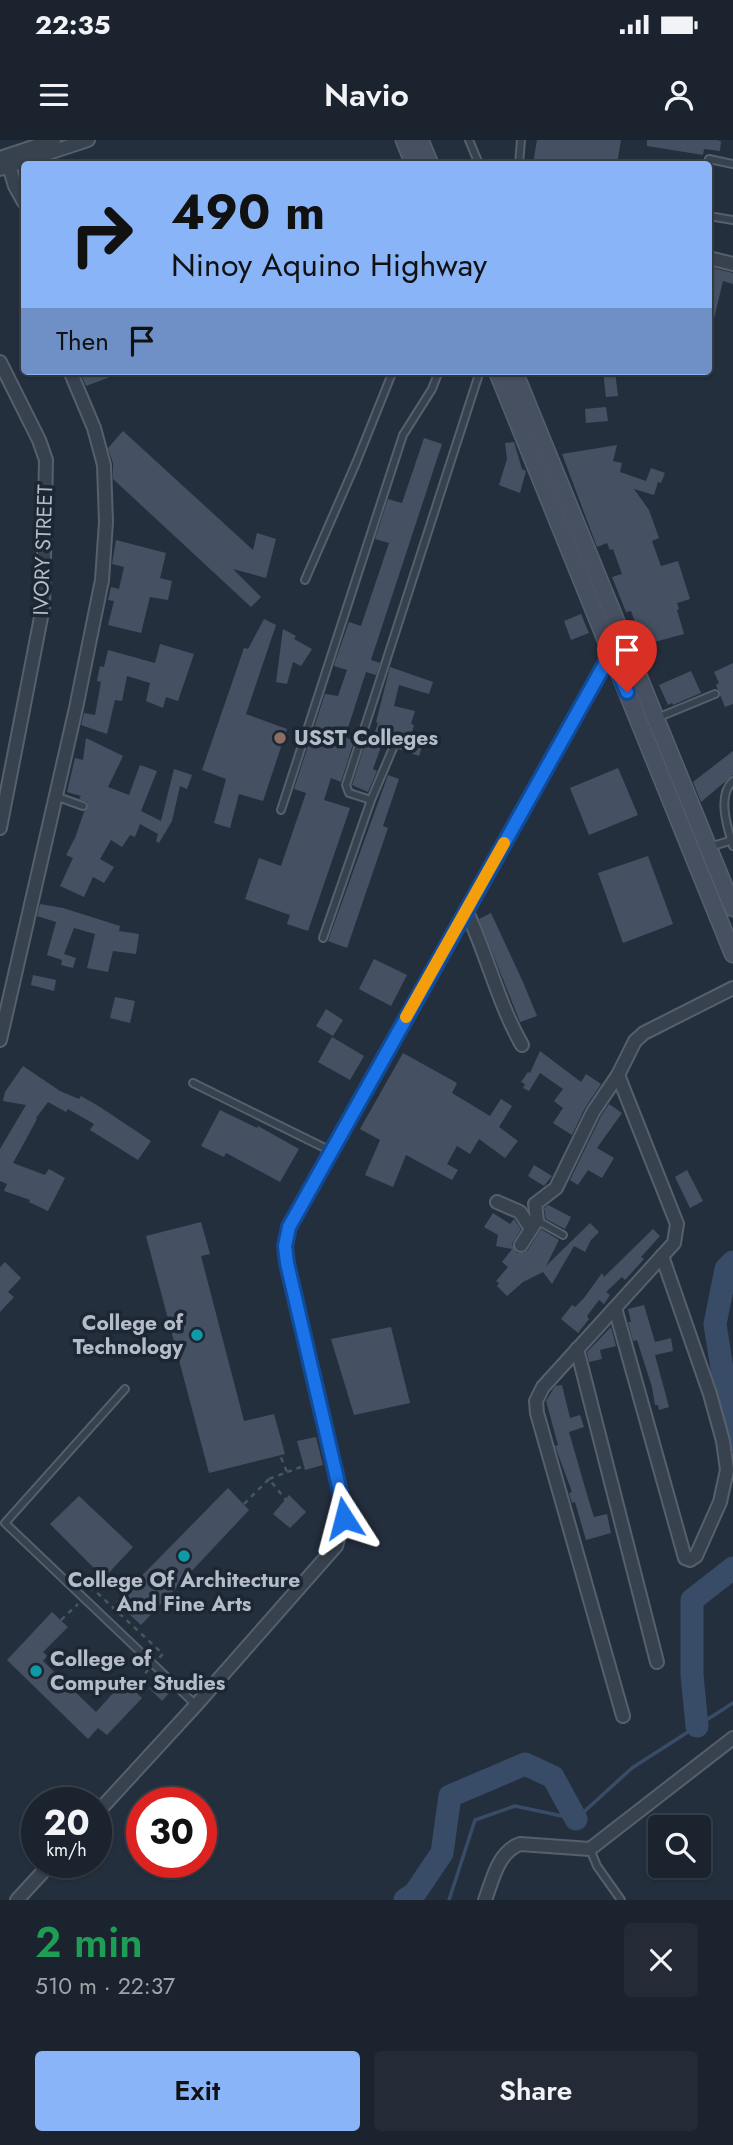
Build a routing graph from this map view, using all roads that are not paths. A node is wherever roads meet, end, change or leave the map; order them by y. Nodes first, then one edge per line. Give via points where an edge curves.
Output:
1 (54, 140) edge
2 (88, 140) edge
3 (404, 140) edge
4 (420, 140) edge
5 (469, 140) edge
6 (521, 140) edge
7 (709, 159) dead end
8 (413, 161) edge
9 (429, 161) edge
10 (478, 161) edge
11 (519, 161) edge
12 (3, 164) edge
13 (733, 164) edge
14 (21, 197) edge
15 (712, 216) edge
16 (733, 220) edge
17 (712, 259) edge
18 (733, 264) edge
19 (0, 362) edge
20 (72, 375) edge
21 (391, 375) edge
22 (437, 375) edge
23 (479, 375) edge
24 (499, 375) edge
25 (516, 375) edge
26 (305, 580) dead end
27 (610, 626) junction
28 (611, 653) junction
29 (715, 694) dead end
30 (654, 711) junction
31 (635, 712) junction
32 (393, 748) dead end
33 (733, 781) edge
34 (55, 796) junction
35 (371, 800) junction
36 (83, 806) dead end
37 (281, 810) dead end
38 (0, 828) edge
39 (732, 842) edge
40 (709, 847) junction
41 (733, 908) edge
42 (466, 910) junction
43 (323, 937) dead end
44 (733, 954) edge
45 (733, 988) edge
46 (0, 1040) edge
47 (522, 1045) dead end
48 (618, 1075) junction
49 (194, 1083) dead end
50 (331, 1151) junction
51 (497, 1202) dead end
52 (534, 1224) junction
53 (563, 1235) dead end
54 (521, 1245) dead end
55 (662, 1256) junction
56 (615, 1308) junction
57 (577, 1349) junction
58 (125, 1389) dead end
59 (657, 1662) dead end
60 (197, 1705) junction
61 (623, 1716) dead end
62 (733, 1738) edge
63 (112, 1797) edge
64 (590, 1849) junction
65 (37, 1878) edge
66 (17, 1900) edge
67 (485, 1900) edge
68 (621, 1900) edge

1 - 12 street
2 - 12 street
3 - 8 main road
4 - 9 main road
5 - 10 lane
6 - 11 lane
7 - 13 lane
12 - 14 street
15 - 16 lane
17 - 18 street
19 - 38 street, IVORY STREET via 46,460 43,607
20 - 34 street via 104,465 105,547 99,599
21 - 26 lane
22 - 37 lane via 403,435
23 - 35 lane via 346,785 349,793
24 - 27 main road
25 - 27 main road
27 - 28 main road
27 - 30 main road
28 - 31 main road
28 - 42 street
29 - 30 lane
30 - 31 main road
30 - 40 main road
31 - 44 main road
32 - 35 lane
33 - 39 lane via 724,797
34 - 36 lane
34 - 46 street
35 - 43 lane
39 - 40 lane
40 - 41 main road
42 - 47 street
42 - 50 street
45 - 48 street via 645,1033 635,1041
48 - 52 street via 593,1112 556,1188 535,1204
48 - 55 street via 677,1224 674,1244
49 - 50 lane
50 - 60 street via 289,1227 285,1246 344,1518 336,1546
51 - 52 street
52 - 53 lane
52 - 54 street
55 - 56 street
55 - 56 street via 710,1394 727,1470 720,1502 690,1560 685,1558
56 - 57 street
57 - 59 street
57 - 61 street via 543,1387 536,1401 537,1413
58 - 60 lane via 5,1523
60 - 63 street
62 - 64 street
64 - 67 street via 511,1847 498,1865
64 - 68 lane
65 - 66 street

